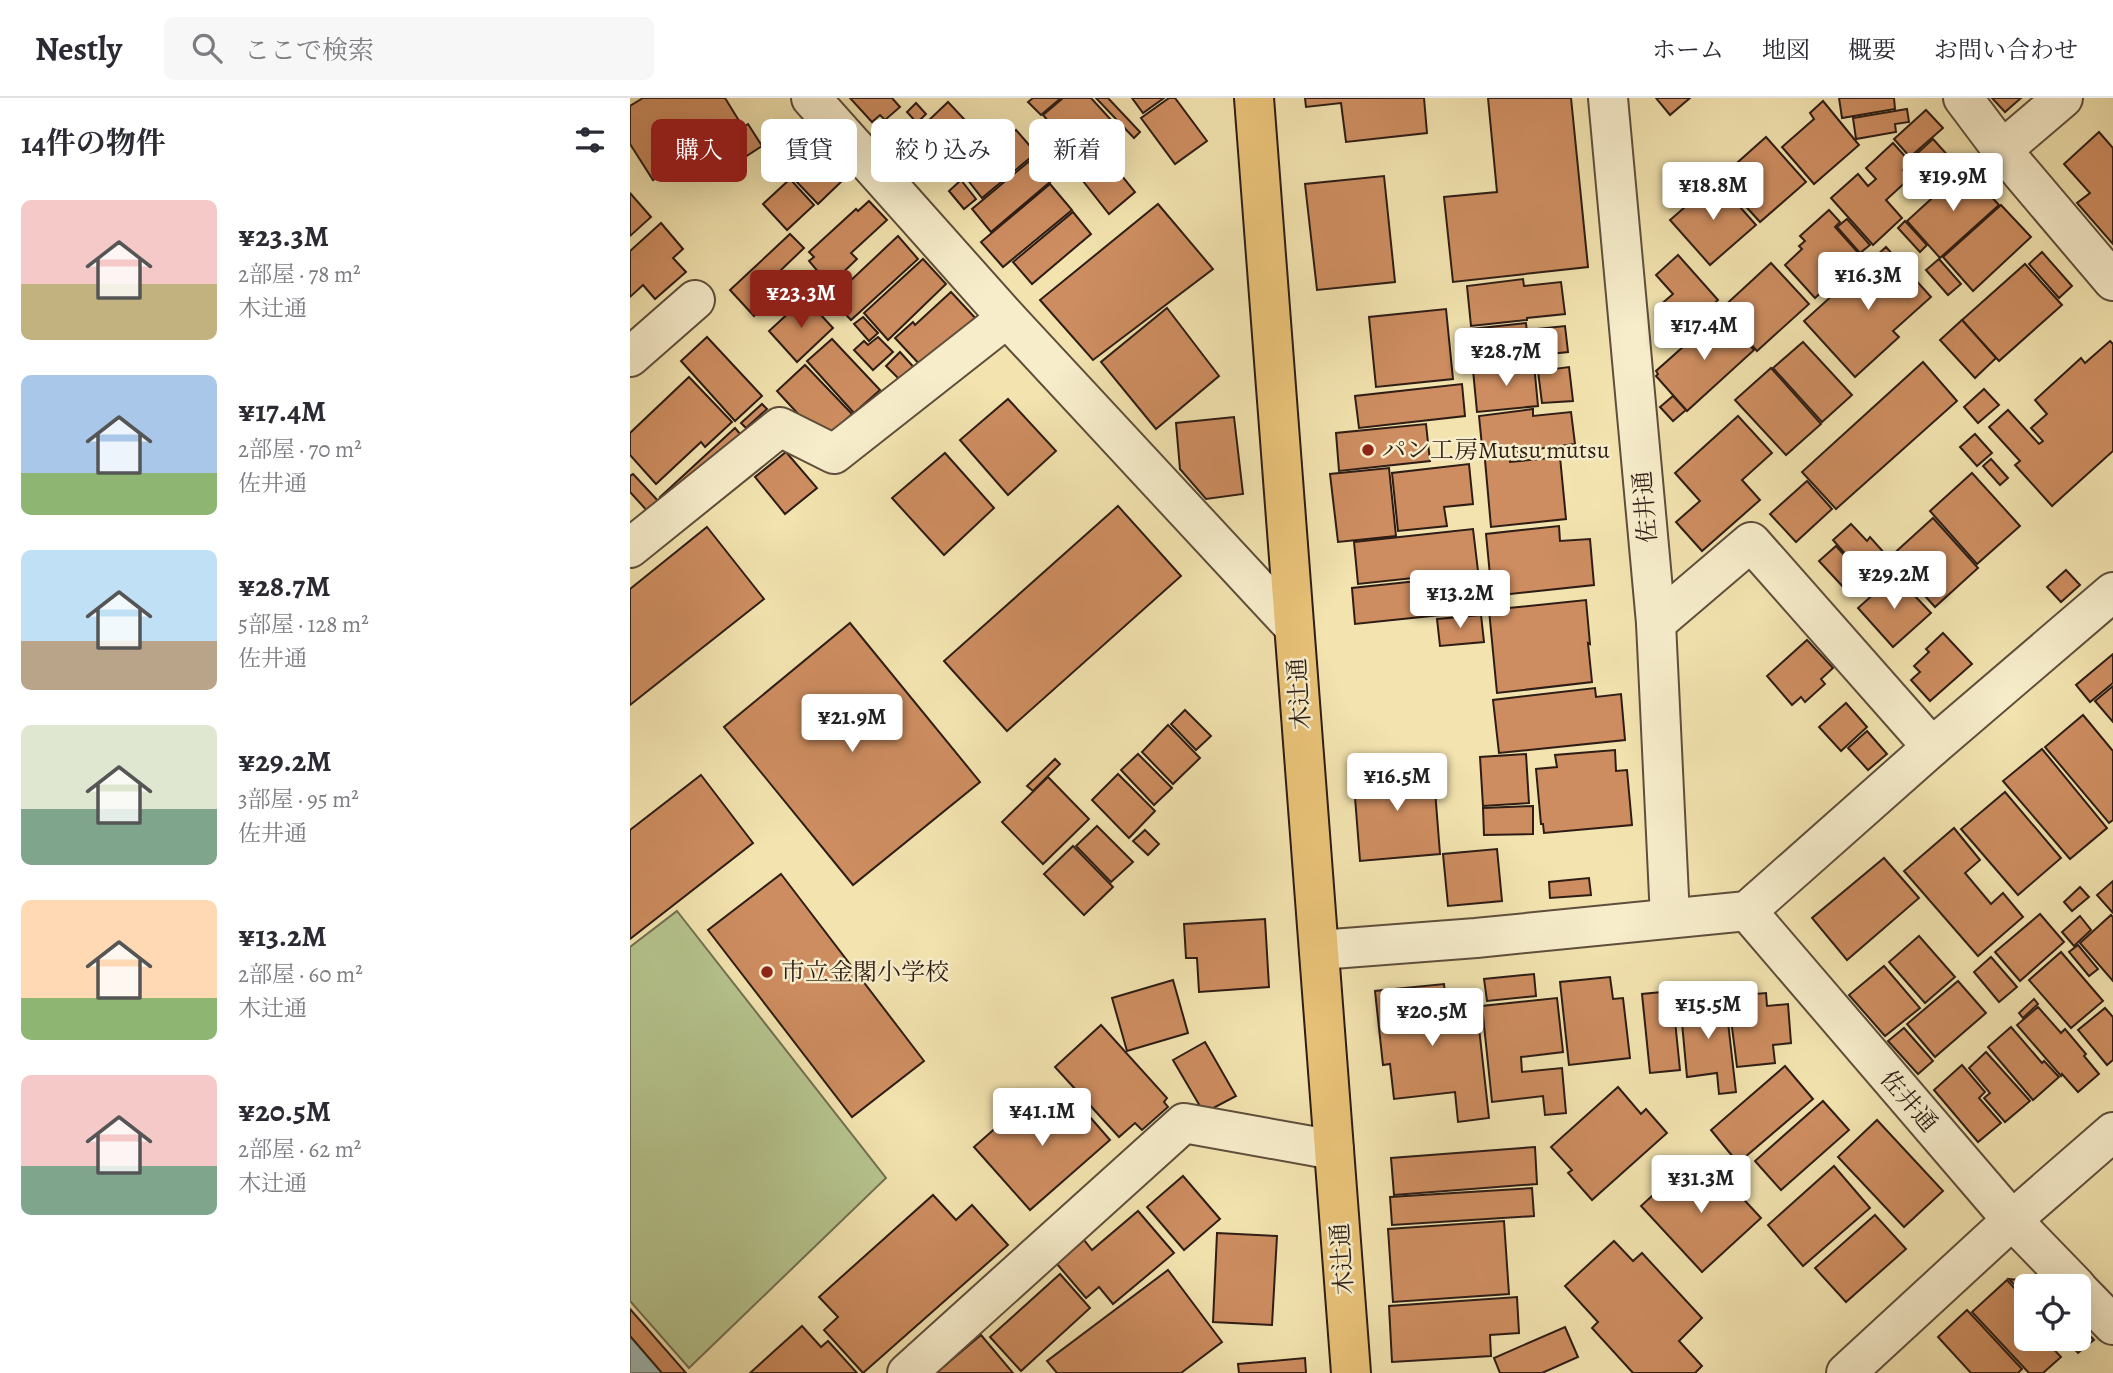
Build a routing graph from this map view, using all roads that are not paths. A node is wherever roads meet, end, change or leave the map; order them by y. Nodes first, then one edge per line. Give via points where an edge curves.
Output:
1 (811, 98) edge
2 (1254, 98) edge
3 (1608, 98) edge
4 (1964, 98) edge
5 (2063, 98) edge
6 (2002, 150) junction
7 (2113, 281) edge
8 (695, 300) dead end
9 (1007, 318) junction
10 (633, 348) edge
11 (630, 548) edge
12 (2113, 592) edge
13 (1656, 623) junction
14 (1294, 627) junction
15 (1932, 747) junction
16 (1747, 911) junction
17 (1670, 918) junction
18 (1319, 950) junction
19 (2113, 1132) edge
20 (1334, 1150) junction
21 (2012, 1220) junction
22 (2064, 1274) edge
23 (2091, 1302) edge
24 (2113, 1325) edge
25 (907, 1373) edge
26 (1351, 1373) edge
27 (1846, 1373) edge

1 - 9 street
2 - 14 main road, 木辻通
3 - 13 street, 佐井通
4 - 6 street
5 - 6 street
6 - 7 street
8 - 10 street
9 - 11 street via 834,454 780,428
9 - 14 street
12 - 15 street
13 - 15 street via 1751,542
13 - 17 street, 佐井通
14 - 18 main road, 木辻通
15 - 16 street
16 - 17 street
16 - 21 street, 佐井通
17 - 18 street
18 - 20 main road, 木辻通
19 - 21 street
20 - 25 street via 1184,1123
20 - 26 main road, 木辻通
21 - 22 street, 佐井通
21 - 27 street
23 - 24 street, 佐井通

